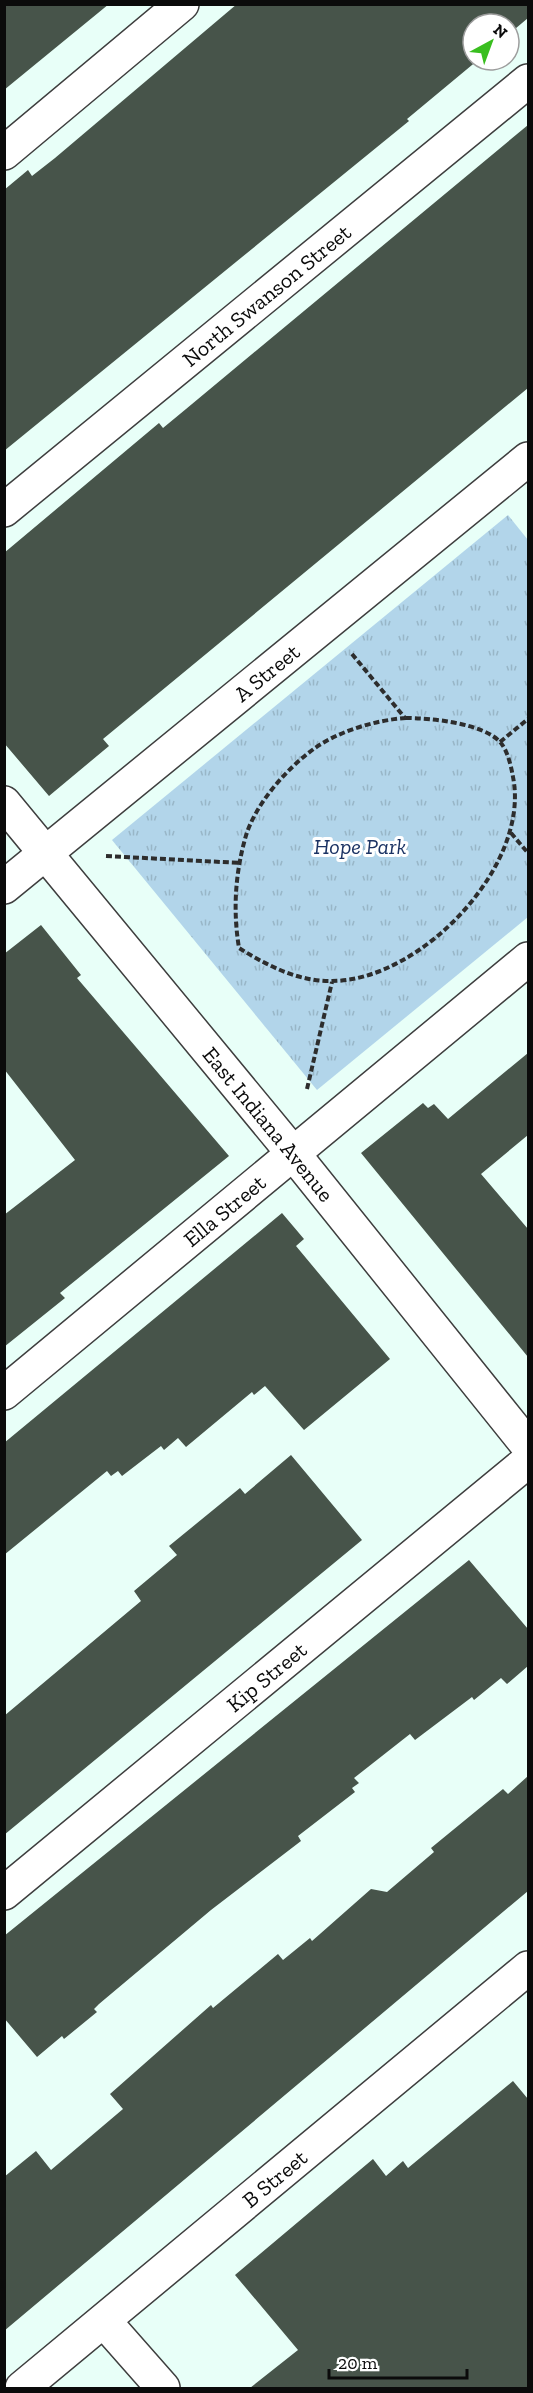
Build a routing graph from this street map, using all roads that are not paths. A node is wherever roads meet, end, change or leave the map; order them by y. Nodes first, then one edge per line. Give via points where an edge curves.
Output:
1 (182, 4) edge
2 (528, 81) edge
3 (4, 153) edge
4 (528, 459) edge
5 (4, 510) edge
6 (4, 803) edge
7 (46, 852) junction
8 (4, 887) edge
9 (528, 959) edge
10 (292, 1152) junction
11 (4, 1393) edge
12 (528, 1446) edge
13 (528, 1461) edge
14 (4, 1893) edge
15 (528, 1968) edge
16 (104, 2320) junction
17 (22, 2388) edge
18 (163, 2388) edge

1 - 3 street
2 - 5 street, North Swanson Street
4 - 7 street, A Street
6 - 7 street, East Indiana Avenue
7 - 8 street, A Street
7 - 10 street, East Indiana Avenue
9 - 10 street, Ella Street
10 - 11 street, Ella Street
10 - 12 street, East Indiana Avenue
13 - 14 street, Kip Street
15 - 16 street, B Street
16 - 17 street, B Street
16 - 18 street

